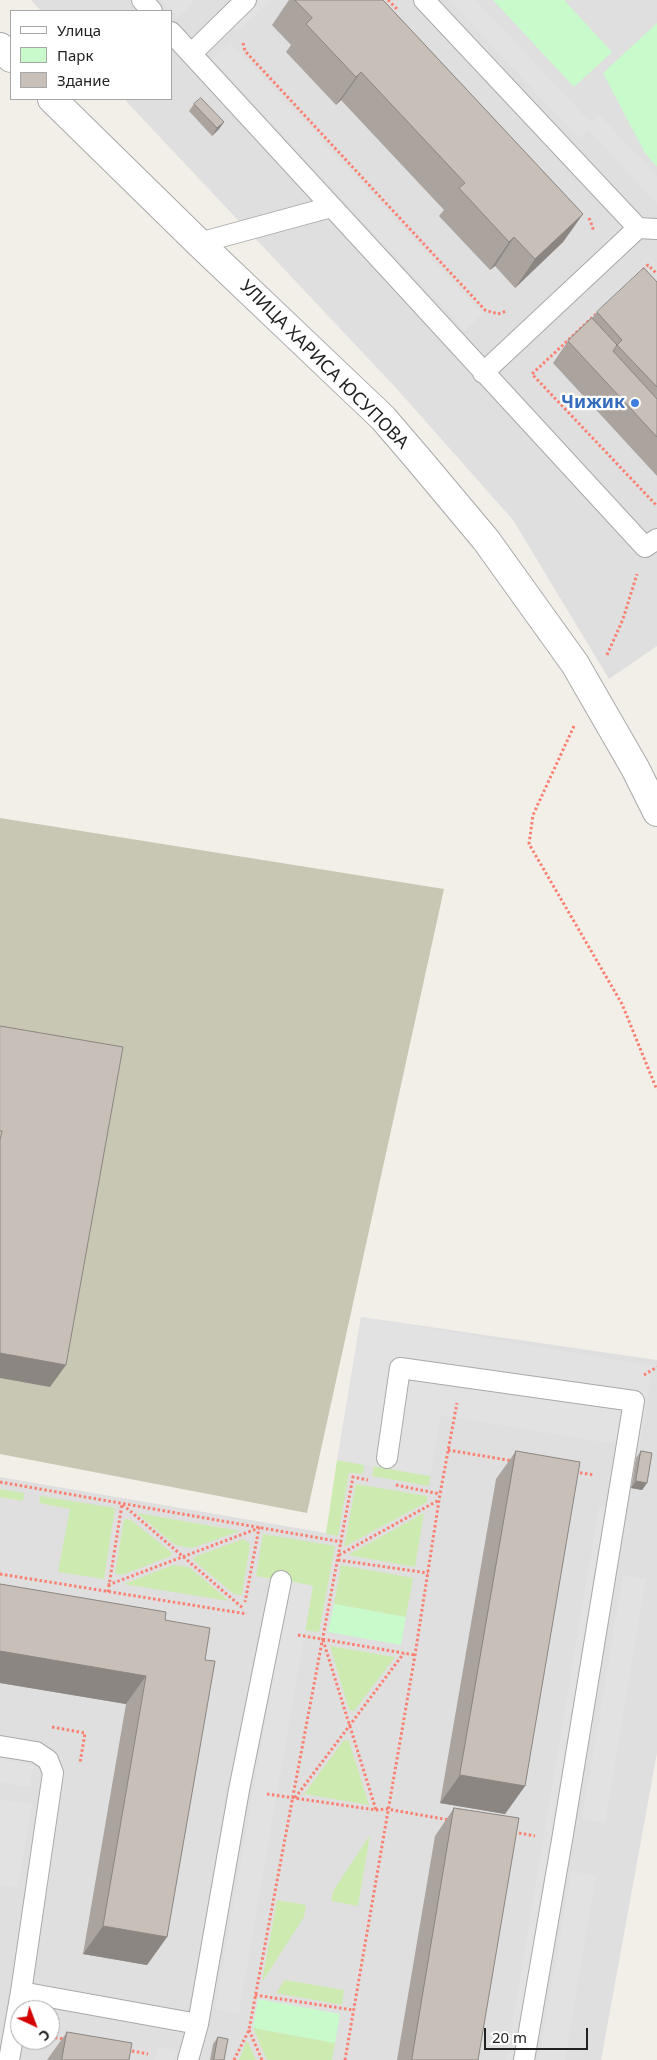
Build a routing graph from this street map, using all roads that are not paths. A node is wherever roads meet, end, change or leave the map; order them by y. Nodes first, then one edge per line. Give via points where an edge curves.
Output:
1 (142, 0) edge
2 (246, 0) edge
3 (424, 0) edge
4 (151, 10) edge
5 (172, 33) edge
6 (0, 47) edge
7 (190, 54) junction
8 (10, 57) edge
9 (53, 100) edge
10 (330, 207) junction
11 (648, 228) edge
12 (199, 244) junction
13 (483, 373) junction
14 (651, 543) edge
15 (657, 812) edge
16 (386, 1458) dead end
17 (281, 1581) dead end
18 (0, 1746) edge
19 (21, 1992) junction
20 (198, 2024) junction
21 (9, 2060) edge
22 (188, 2060) edge
23 (524, 2060) edge

1 - 4 lane
2 - 7 lane
3 - 11 lane
5 - 7 lane
6 - 8 street
7 - 10 lane
9 - 12 street, УЛИЦА ХАРИСА ЮСУПОВА
10 - 12 lane
10 - 13 lane
11 - 13 lane
12 - 15 street, УЛИЦА ХАРИСА ЮСУПОВА via 383,418 486,540 575,664
13 - 14 lane
16 - 23 lane via 400,1368 634,1401
17 - 20 lane via 239,1790
18 - 19 lane via 36,1752 48,1760 53,1773
19 - 20 lane
19 - 21 lane
20 - 22 lane

